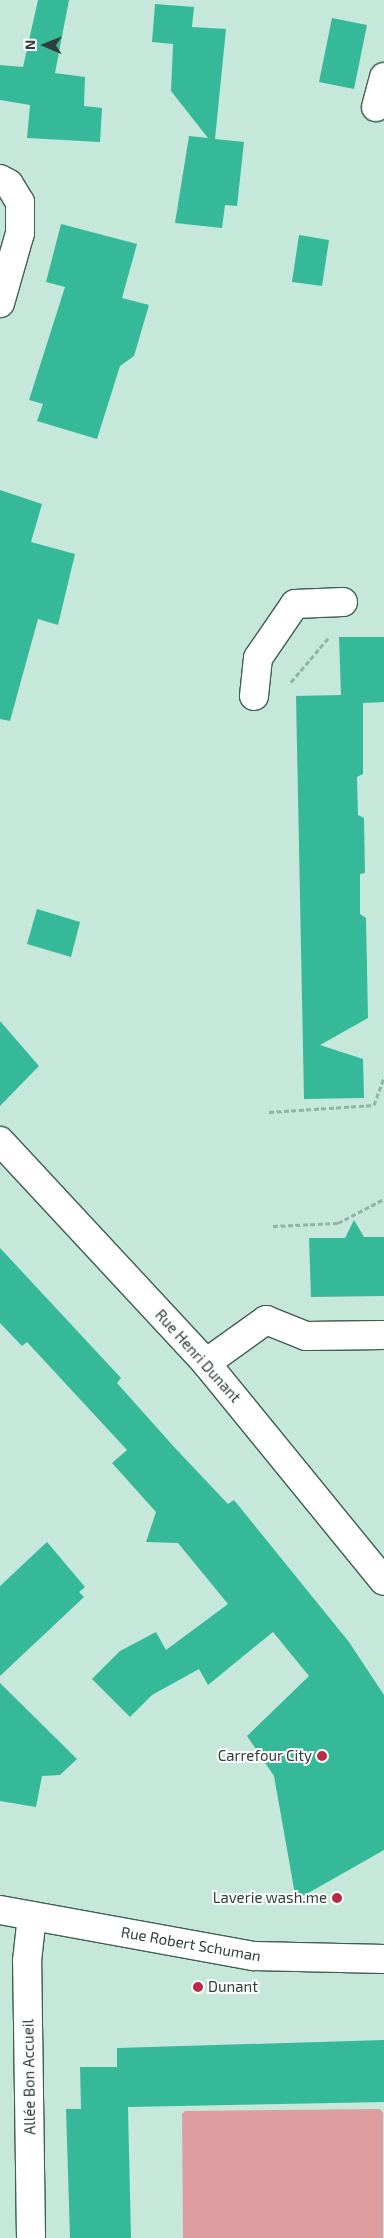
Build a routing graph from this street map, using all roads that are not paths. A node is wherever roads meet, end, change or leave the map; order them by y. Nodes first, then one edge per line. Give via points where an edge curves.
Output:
1 (384, 77) edge
2 (376, 107) dead end
3 (0, 179) edge
4 (0, 303) edge
5 (343, 602) road end
6 (254, 696) road end
7 (0, 1141) edge
8 (384, 1335) edge
9 (206, 1363) junction
10 (384, 1581) edge
11 (0, 1910) edge
12 (32, 1916) junction
13 (384, 1959) edge
14 (31, 2238) edge

1 - 2 street
3 - 4 street via 9,184 20,202 20,233
5 - 6 street via 295,604 258,658
7 - 9 street, Rue Henri Dunant
8 - 9 street via 306,1336 266,1320
9 - 10 street, Rue Henri Dunant
11 - 12 street, Rue Robert Schuman
12 - 13 street, Rue Robert Schuman via 254,1956
12 - 14 street, Allée Bon Accueil via 27,1961

